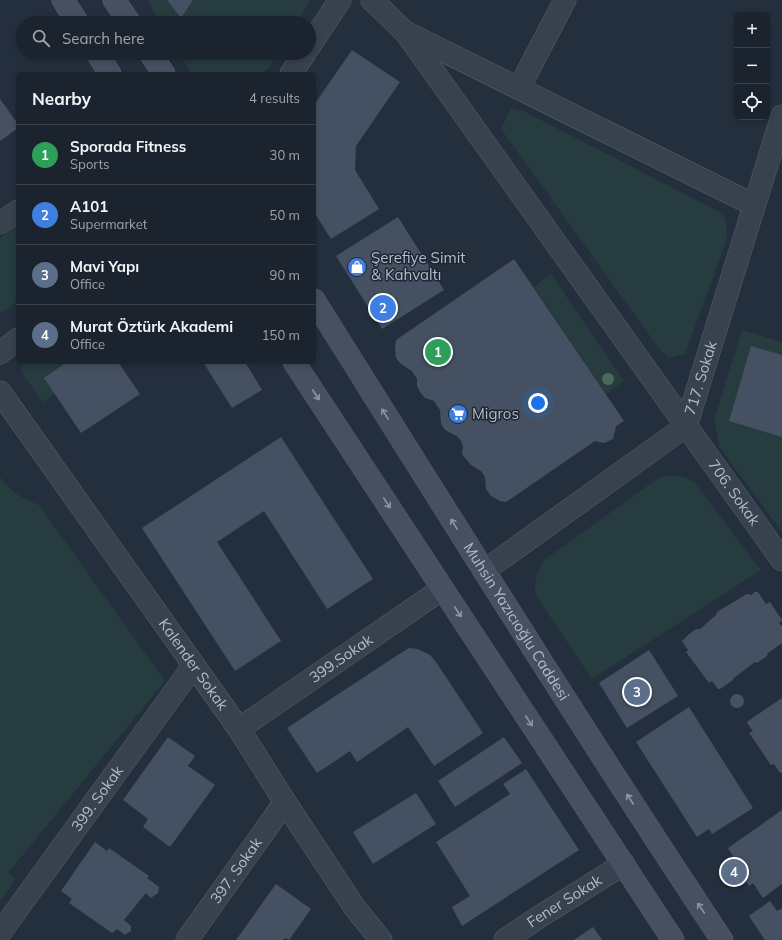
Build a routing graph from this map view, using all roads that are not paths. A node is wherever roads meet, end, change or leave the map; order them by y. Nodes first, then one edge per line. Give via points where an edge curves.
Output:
1 (63, 0) edge
2 (114, 0) edge
3 (340, 0) edge
4 (372, 0) edge
5 (565, 0) edge
6 (73, 16) edge
7 (125, 16) edge
8 (406, 33) junction
9 (316, 36) edge
10 (101, 60) edge
11 (155, 60) edge
12 (300, 60) edge
13 (109, 72) edge
14 (163, 72) edge
15 (292, 72) edge
16 (519, 88) junction
17 (782, 116) edge
18 (754, 205) junction
19 (16, 212) edge
20 (0, 223) edge
21 (316, 303) edge
22 (16, 341) edge
23 (0, 354) edge
24 (295, 364) edge
25 (0, 392) edge
26 (686, 426) junction
27 (782, 560) edge
28 (484, 571) junction
29 (442, 589) junction
30 (194, 665) junction
31 (239, 729) junction
32 (285, 802) junction
33 (624, 864) junction
34 (0, 933) edge
35 (187, 940) edge
36 (381, 940) edge
37 (505, 940) edge
38 (673, 940) edge
39 (722, 940) edge

1 - 6 main road
2 - 7 main road
3 - 9 street
4 - 8 street
5 - 16 street
8 - 16 street
8 - 26 street, 706. Sokak
10 - 13 main road
11 - 14 main road
12 - 15 street
16 - 18 street
17 - 18 street, 717. Sokak
18 - 26 street, 717. Sokak
19 - 20 street
28 -> 21 main road, Muhsin Yazıcıoğlu Caddesi
22 - 23 street
24 -> 29 main road
25 - 30 street, Kalender Sokak
26 - 27 street, 706. Sokak
26 - 28 street, 717. Sokak
39 -> 28 main road, Muhsin Yazıcıoğlu Caddesi
29 - 31 street, 399.Sokak
29 -> 33 main road
30 - 31 street, Kalender Sokak
30 - 34 street, 399. Sokak
31 - 32 street, Kalender Sokak
32 - 35 street, 397. Sokak
32 - 36 street, Kalender Sokak via 356,908
33 - 37 street, Fener Sokak
33 - 38 main road

